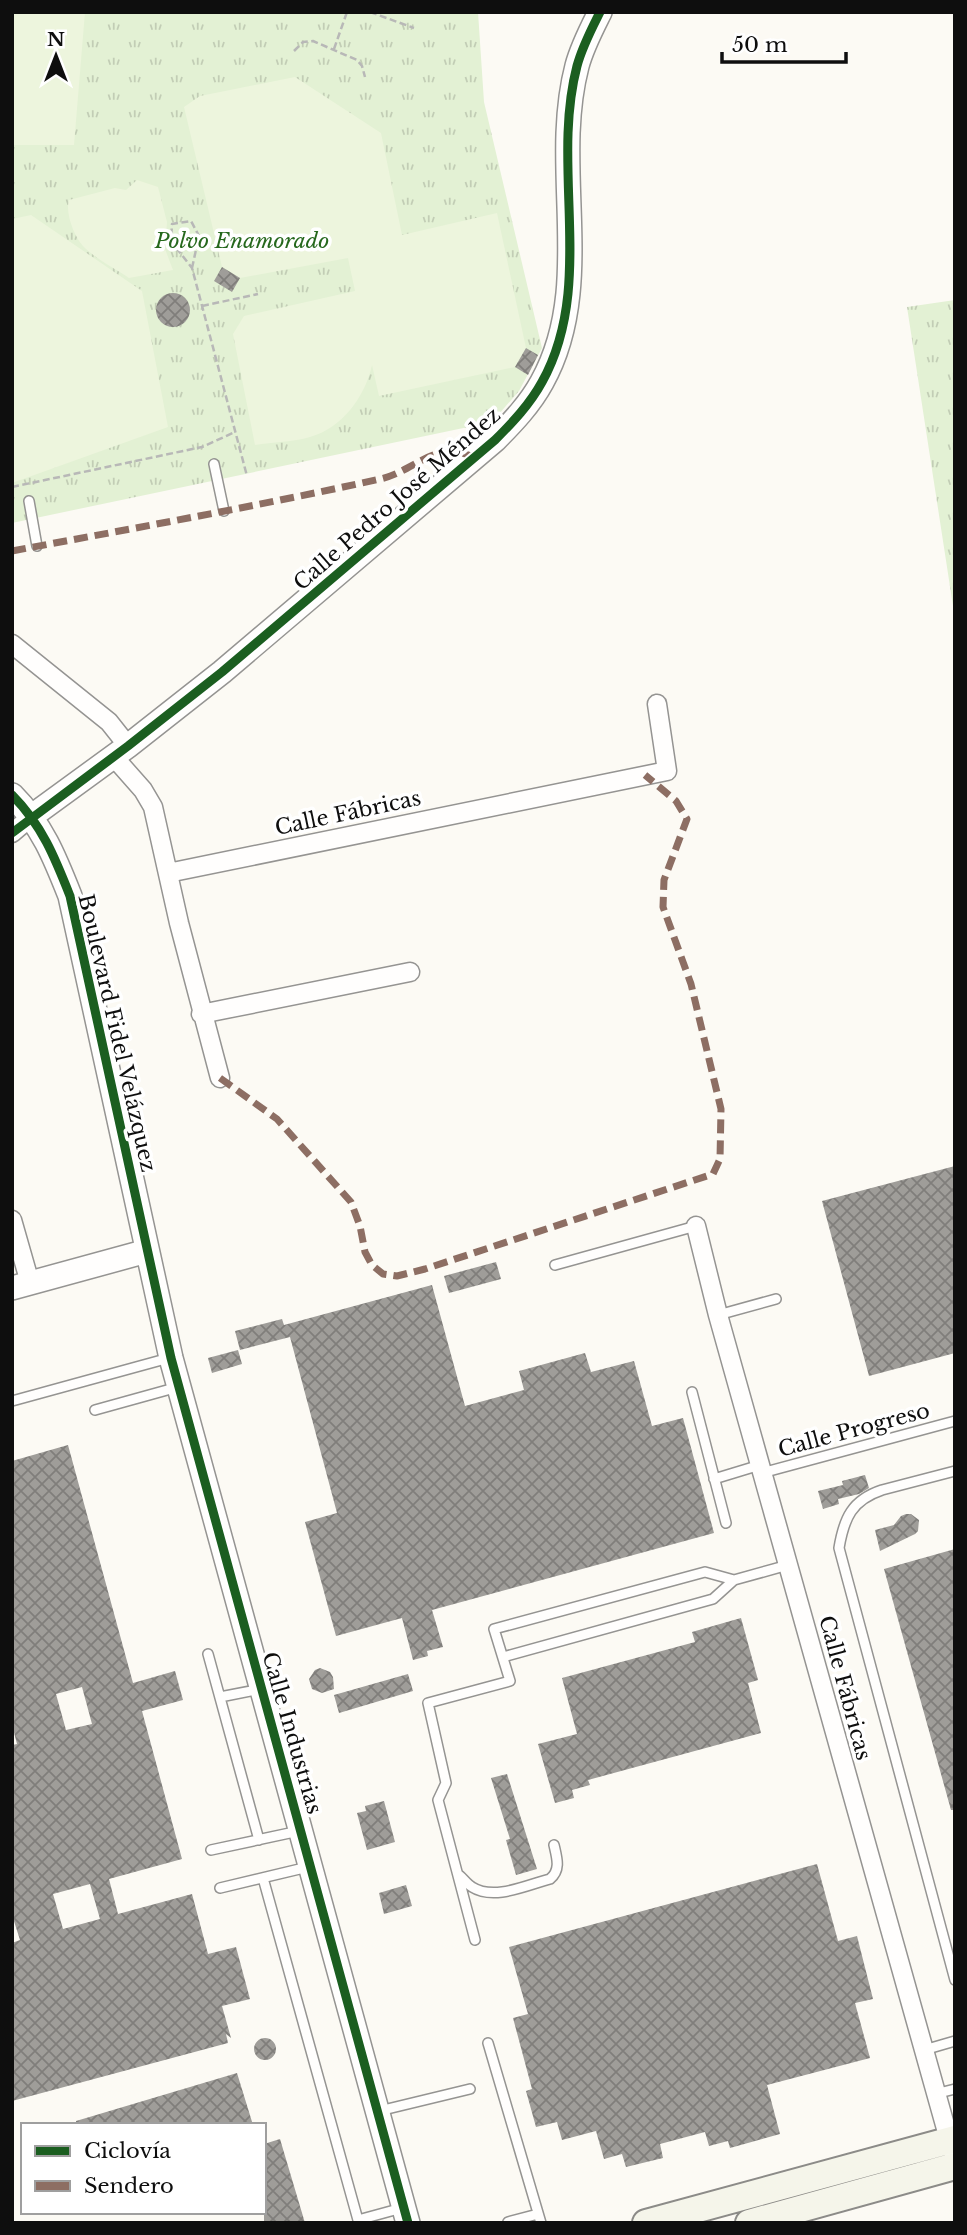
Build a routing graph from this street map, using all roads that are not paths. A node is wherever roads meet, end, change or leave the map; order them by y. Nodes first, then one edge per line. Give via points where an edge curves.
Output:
1 (600, 12) edge
2 (214, 464) dead end
3 (29, 501) dead end
4 (224, 511) dead end
5 (37, 546) dead end
6 (12, 644) edge
7 (657, 704) dead end
8 (121, 751) junction
9 (12, 795) edge
10 (32, 816) junction
11 (12, 833) edge
12 (168, 873) junction
13 (410, 972) dead end
14 (201, 1014) junction
15 (220, 1077) dead end
16 (12, 1220) edge
17 (696, 1226) joint
18 (147, 1251) junction
19 (555, 1265) dead end
20 (21, 1286) edge
21 (776, 1299) dead end
22 (718, 1315) junction
23 (171, 1358) junction
24 (179, 1386) junction
25 (692, 1392) dead end
26 (12, 1401) edge
27 (95, 1410) dead end
28 (955, 1421) edge
29 (761, 1469) junction
30 (955, 1471) edge
31 (714, 1479) junction
32 (726, 1523) dead end
33 (788, 1565) junction
34 (734, 1580) junction
35 (208, 1654) dead end
36 (503, 1657) junction
37 (261, 1689) junction
38 (220, 1697) junction
39 (301, 1831) junction
40 (259, 1840) junction
41 (554, 1845) dead end
42 (211, 1850) dead end
43 (310, 1866) junction
44 (457, 1874) junction
45 (263, 1878) junction
46 (220, 1888) dead end
47 (475, 1940) dead end
48 (955, 1980) edge
49 (955, 2041) edge
50 (488, 2043) dead end
51 (922, 2050) junction
52 (470, 2089) dead end
53 (955, 2089) edge
54 (935, 2094) junction
55 (377, 2111) junction
56 (953, 2152) edge
57 (406, 2215) edge
58 (539, 2218) edge
59 (508, 2222) edge
60 (646, 2223) edge
61 (749, 2223) edge

1 - 8 street, Calle Pedro José Méndez via 577,67 571,100 566,311 551,361 532,399 495,440 437,491
2 - 4 lane
3 - 5 lane
6 - 8 street via 109,722
7 - 12 street, Calle Fábricas via 667,771
8 - 10 street, Calle Pedro José Méndez
8 - 12 street via 153,807
9 - 10 street, Boulevard Fidel Velázquez
10 - 11 street
10 - 18 street, Boulevard Fidel Velázquez via 70,896
12 - 14 street
13 - 14 street
14 - 15 street
16 - 20 street
17 - 19 lane
17 - 22 street, Calle Fábricas
18 - 20 street
18 - 23 street, Calle Industrias
21 - 22 lane
22 - 29 street, Calle Fábricas
23 - 24 street, Calle Industrias
23 - 26 lane
24 - 27 lane
24 - 37 street, Calle Industrias
25 - 31 lane
28 - 29 lane, Calle Progreso
29 - 31 lane, Calle Progreso
29 - 33 street, Calle Fábricas
30 - 48 lane via 882,1490 856,1503 839,1548
31 - 32 lane
33 - 34 lane
33 - 51 street, Calle Fábricas
34 - 36 lane via 713,1599
34 - 36 lane via 705,1572 494,1629
35 - 38 lane
36 - 44 lane via 510,1681 428,1703 446,1783 438,1800
37 - 38 lane
37 - 39 street, Calle Industrias
38 - 40 lane
39 - 40 lane
39 - 43 street, Calle Industrias
40 - 42 lane
41 - 44 lane via 557,1867 550,1879 497,1893 484,1892
43 - 45 lane
43 - 55 street, Calle Industrias
44 - 47 lane
45 - 46 lane
45 - 57 lane via 358,2220
49 - 51 lane
50 - 58 lane
51 - 54 street, Calle Fábricas
52 - 55 lane
53 - 54 lane
54 - 56 street, Calle Fábricas
55 - 57 street, Calle Industrias
56 - 60 main road
56 - 61 main road
58 - 59 lane

